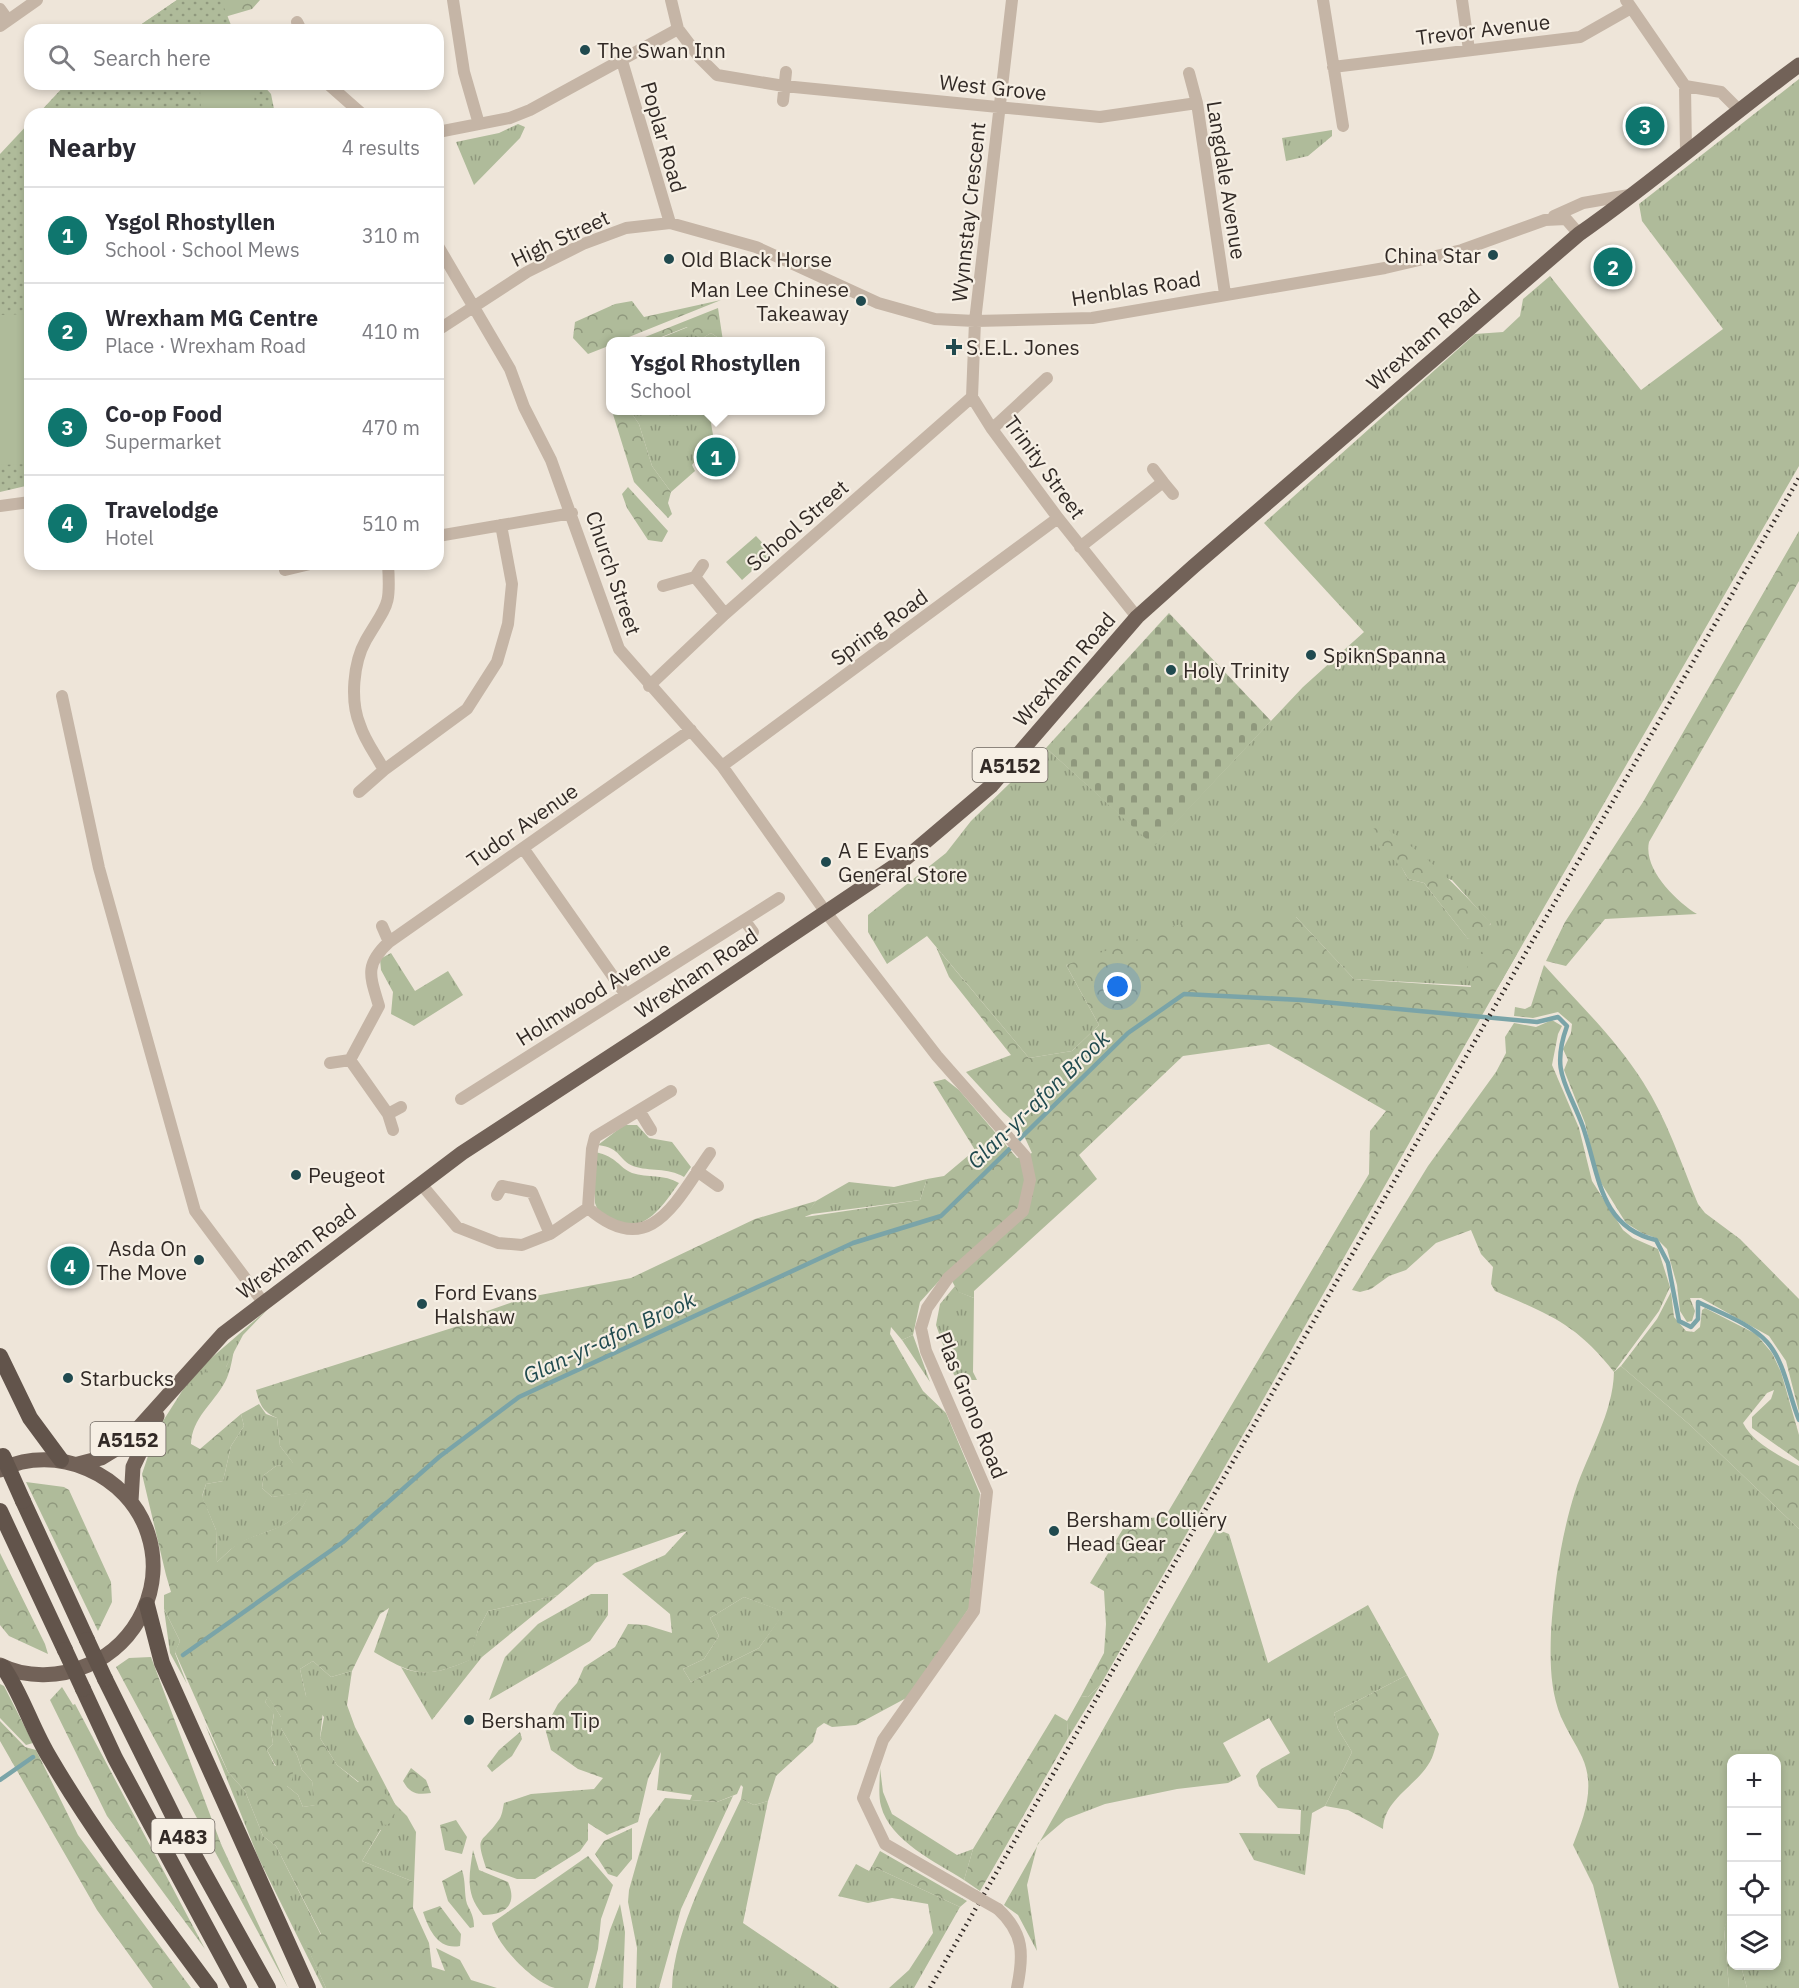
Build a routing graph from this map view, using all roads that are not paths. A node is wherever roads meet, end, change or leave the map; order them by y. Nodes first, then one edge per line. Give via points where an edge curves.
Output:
1 (37, 0) edge
2 (453, 0) edge
3 (671, 0) edge
4 (1012, 0) edge
5 (1323, 0) edge
6 (1462, 0) edge
7 (1628, 4) edge
8 (0, 9) edge
9 (4, 23) edge
10 (678, 29) junction
11 (1469, 50) junction
12 (622, 61) junction
13 (1799, 66) edge
14 (1333, 67) junction
15 (786, 72) dead end
16 (1189, 73) dead end
17 (784, 86) junction
18 (1685, 86) junction
19 (335, 90) edge
20 (783, 101) dead end
21 (1197, 103) junction
22 (999, 106) junction
23 (355, 108) edge
24 (1739, 110) junction
25 (478, 124) junction
26 (1343, 126) dead end
27 (444, 131) edge
28 (1686, 151) junction
29 (1636, 194) junction
30 (1545, 220) junction
31 (670, 223) junction
32 (1579, 234) junction
33 (444, 256) edge
34 (1225, 294) junction
35 (475, 306) junction
36 (975, 321) junction
37 (444, 326) edge
38 (1047, 378) dead end
39 (972, 396) junction
40 (992, 429) junction
41 (1153, 469) dead end
42 (1164, 482) junction
43 (1173, 494) dead end
44 (24, 503) edge
45 (0, 506) edge
46 (572, 513) junction
47 (1058, 518) junction
48 (501, 525) junction
49 (444, 535) edge
50 (1080, 546) junction
51 (703, 565) dead end
52 (388, 570) edge
53 (695, 577) junction
54 (663, 586) dead end
55 (725, 614) junction
56 (1137, 617) junction
57 (649, 686) junction
58 (62, 696) dead end
59 (691, 730) junction
60 (722, 766) junction
61 (384, 770) junction
62 (359, 792) dead end
63 (523, 848) junction
64 (779, 898) dead end
65 (825, 911) junction
66 (382, 926) dead end
67 (390, 942) junction
68 (626, 995) junction
69 (350, 1060) junction
70 (330, 1063) dead end
71 (671, 1091) dead end
72 (461, 1099) dead end
73 (401, 1107) dead end
74 (640, 1112) junction
75 (388, 1114) junction
76 (393, 1130) dead end
77 (651, 1130) dead end
78 (710, 1153) dead end
79 (697, 1171) junction
80 (421, 1184) junction
81 (718, 1186) dead end
82 (496, 1196) dead end
83 (588, 1208) junction
84 (550, 1234) junction
85 (263, 1302) junction
86 (0, 1356) edge
87 (166, 1398) junction
88 (1, 1459) edge
89 (61, 1460) junction
90 (78, 1464) junction
91 (131, 1501) junction
92 (0, 1512) edge
93 (147, 1605) junction
94 (1, 1666) edge
95 (210, 1988) edge
96 (239, 1988) edge
97 (268, 1988) edge
98 (308, 1988) edge
99 (1017, 1988) edge

1 - 9 street
2 - 25 street via 464,72
3 - 10 street
4 - 22 street, Wynnstay Crescent
5 - 14 street
6 - 11 street
7 - 11 street, Trevor Avenue via 1580,37
7 - 18 street
8 - 9 street
10 - 12 street
10 - 17 street, West Grove via 717,75
11 - 14 street, Trevor Avenue
12 - 25 street via 530,110
12 - 31 street, Poplar Road
13 - 24 main road, Wrexham Road / A5152
14 - 26 street
15 - 17 street
16 - 21 street, Langdale Avenue
17 - 20 street
17 - 22 street, West Grove
18 - 24 street via 1721,92
18 - 28 street
19 - 23 street
21 - 22 street, West Grove via 1100,117
21 - 34 street, Langdale Avenue
22 - 36 street, Wynnstay Crescent
24 - 28 main road, Wrexham Road / A5152
25 - 27 street
28 - 29 main road, Wrexham Road / A5152
29 - 30 street, Henblas Road via 1583,203
29 - 32 main road, Wrexham Road / A5152
30 - 32 street via 1566,219
30 - 34 street, Henblas Road via 1462,250 1385,268
31 - 35 street, High Street via 626,228 583,244 527,272
31 - 36 street, Henblas Road via 756,248 878,303 935,319
32 - 56 main road, Wrexham Road / A5152
33 - 35 street, Church Street
34 - 36 street, Henblas Road via 1092,318
35 - 37 street, High Street
35 - 46 street, Church Street via 510,369
36 - 39 street
38 - 40 street
39 - 40 street, Trinity Street
39 - 55 street, School Street
40 - 47 street, Trinity Street
41 - 42 street
42 - 43 street
42 - 50 street
44 - 45 street
46 - 48 street
46 - 57 street, Church Street via 619,649
47 - 50 street, Trinity Street
47 - 60 street, Spring Road
48 - 49 street
48 - 61 street via 512,584 508,624 497,662 467,709
50 - 56 street, Trinity Street
51 - 53 street
52 - 61 street via 390,595 384,613 364,642 354,685 359,724
53 - 54 street
53 - 55 street
55 - 57 street, School Street
56 - 65 main road, Wrexham Road / A5152 via 991,786 905,859
57 - 59 street, Church Street
58 - 85 street via 99,868 195,1210
59 - 60 street, Church Street
59 - 63 street, Tudor Avenue
60 - 65 street, Church Street
61 - 62 street
63 - 67 street, Tudor Avenue
63 - 68 street
64 - 68 street, Holmwood Avenue via 749,926
65 - 80 main road, Wrexham Road / A5152
65 - 99 street, Plas Grono Road, bridge via 937,1056 1022,1153 1030,1180 1023,1211 948,1278 927,1308 921,1328 926,1351 987,1492 974,1611 883,1740 863,1798 885,1844 998,1908 1012,1922 1018,1933 1021,1969
66 - 67 street
67 - 69 street, Tudor Avenue via 375,955 370,977 378,1006
68 - 72 street, Holmwood Avenue
69 - 70 street
69 - 75 street
71 - 74 street
73 - 75 street
74 - 77 street
74 - 83 street via 595,1137
75 - 76 street
78 - 79 street
79 - 81 street
79 - 83 street via 672,1205 646,1228 621,1230
80 - 84 street via 457,1227 498,1243 522,1245
80 - 85 main road, Wrexham Road / A5152
82 - 84 street via 502,1186 532,1192
83 - 84 street
85 - 87 main road, Wrexham Road / A5152 via 223,1334
86 - 89 highway via 30,1418
87 - 90 main road, Wrexham Road / A5152 via 114,1451
87 - 91 main road, Wrexham Road / A5152 via 136,1459 130,1484
88 - 89 main road
88 - 97 highway, A483, bridge via 179,1828
89 - 90 main road
90 - 91 main road via 107,1479
91 - 93 main road via 148,1533 154,1569
92 - 96 highway, A483, bridge via 136,1798
93 - 94 main road via 130,1635 104,1659 71,1672 37,1675
93 - 98 highway via 162,1663
94 - 95 highway via 22,1697 50,1759 80,1806

